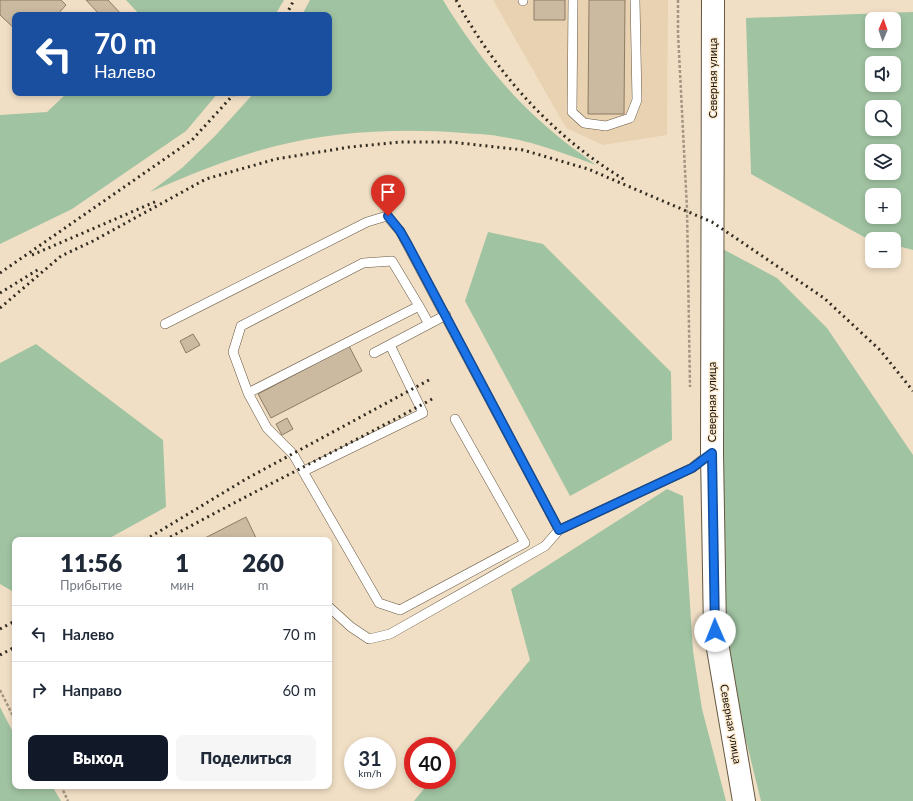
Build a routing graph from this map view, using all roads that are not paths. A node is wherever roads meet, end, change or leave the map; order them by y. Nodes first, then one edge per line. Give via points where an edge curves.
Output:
1 (573, 0) edge
2 (635, 0) edge
3 (713, 0) edge
4 (419, 306) junction
5 (446, 315) junction
6 (165, 324) dead end
7 (429, 324) junction
8 (390, 345) junction
9 (374, 353) dead end
10 (248, 393) junction
11 (455, 419) dead end
12 (712, 453) junction
13 (304, 471) junction
14 (559, 530) junction
15 (332, 610) edge
16 (744, 801) edge

1 - 2 lane via 572,112 584,123 606,126 630,118 637,100
3 - 12 street, Северная улица
4 - 7 lane
4 - 10 lane
4 - 10 lane via 392,261 364,262 241,326 233,352
5 - 6 lane via 400,231 388,216 367,222
5 - 7 lane
5 - 14 lane
7 - 8 lane
8 - 9 lane
8 - 13 lane via 423,413
10 - 13 lane via 267,428 293,454
11 - 13 lane via 525,543 400,610 379,603
12 - 14 lane via 692,468
12 - 16 street, Северная улица via 715,631
14 - 15 lane via 545,546 390,634 369,639

